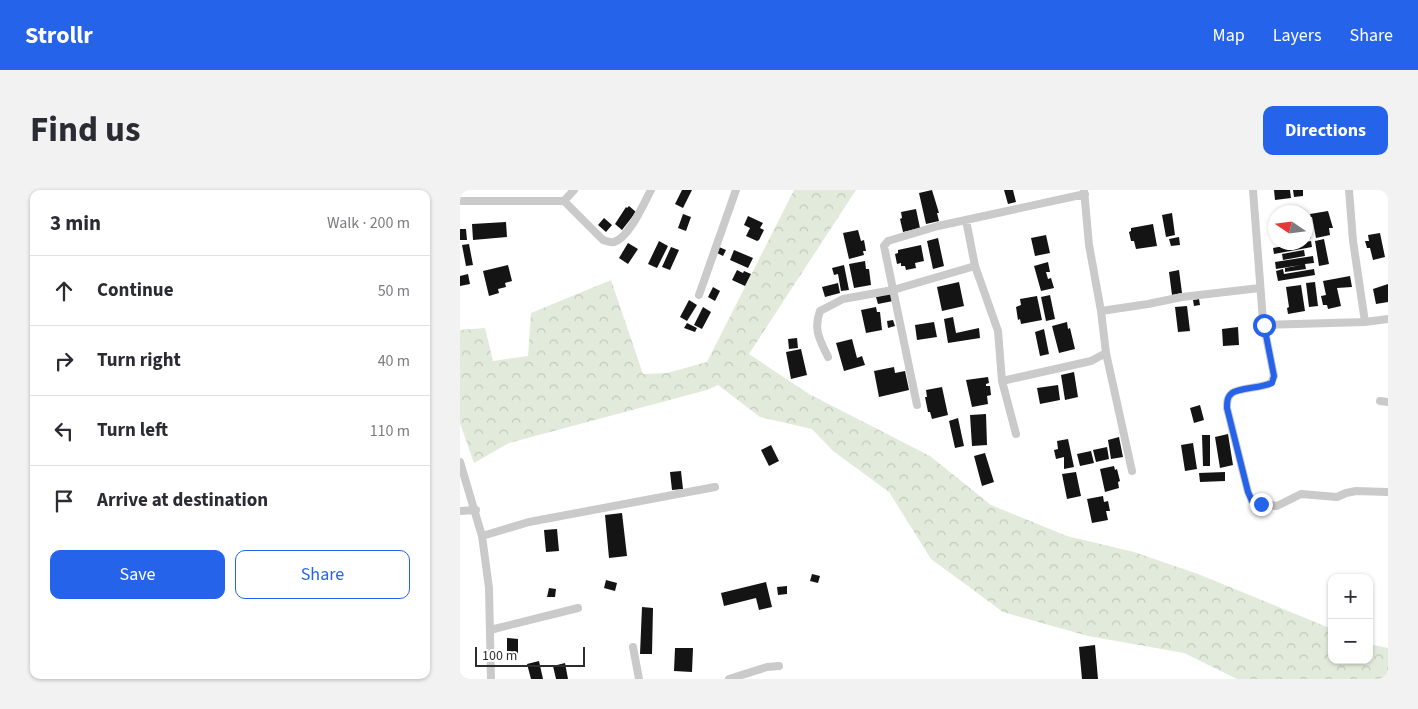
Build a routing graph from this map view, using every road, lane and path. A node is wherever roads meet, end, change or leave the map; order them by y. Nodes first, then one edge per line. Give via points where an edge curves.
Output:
1 (574, 190) edge
2 (651, 190) edge
3 (736, 190) edge
4 (1253, 190) edge
5 (1349, 190) edge
6 (1084, 192) edge
7 (460, 201) edge
8 (564, 201) junction
9 (966, 220) junction
10 (975, 266) junction
11 (1260, 288) junction
12 (892, 290) junction
13 (699, 295) dead end
14 (1101, 311) junction
15 (1388, 319) edge
16 (1365, 322) junction
17 (1264, 325) junction
18 (1106, 353) junction
19 (828, 357) dead end
20 (1002, 381) junction
21 (917, 404) dead end
22 (1016, 434) dead end
23 (460, 462) edge
24 (1132, 470) dead end
25 (714, 486) dead end
26 (1388, 492) edge
27 (476, 510) junction
28 (460, 511) edge
29 (482, 536) junction
30 (578, 608) dead end
31 (490, 630) junction
32 (633, 647) dead end
33 (779, 666) dead end
34 (491, 679) edge
35 (638, 679) edge
36 (729, 679) edge

1 - 8 street
2 - 8 street via 632,225 616,242 603,240
3 - 13 street
4 - 11 street
5 - 16 street
6 - 9 street
6 - 14 street via 1089,245
7 - 8 street
9 - 10 street
9 - 12 street via 888,242 884,246
10 - 12 street
10 - 20 street via 998,331
11 - 14 street
11 - 17 street
12 - 19 street via 843,299 820,311 817,333
12 - 21 street
14 - 18 street
15 - 16 street
16 - 17 street
17 - 26 street via 1274,376 1272,383 1233,392 1228,398 1227,408 1252,501 1277,506 1301,494 1337,497 1356,491
18 - 20 street via 1091,361
18 - 24 street
20 - 22 street
23 - 27 street
25 - 29 street via 529,522
27 - 28 street
27 - 29 street
29 - 31 street via 489,588
30 - 31 street
31 - 34 street
32 - 35 street
33 - 36 street

